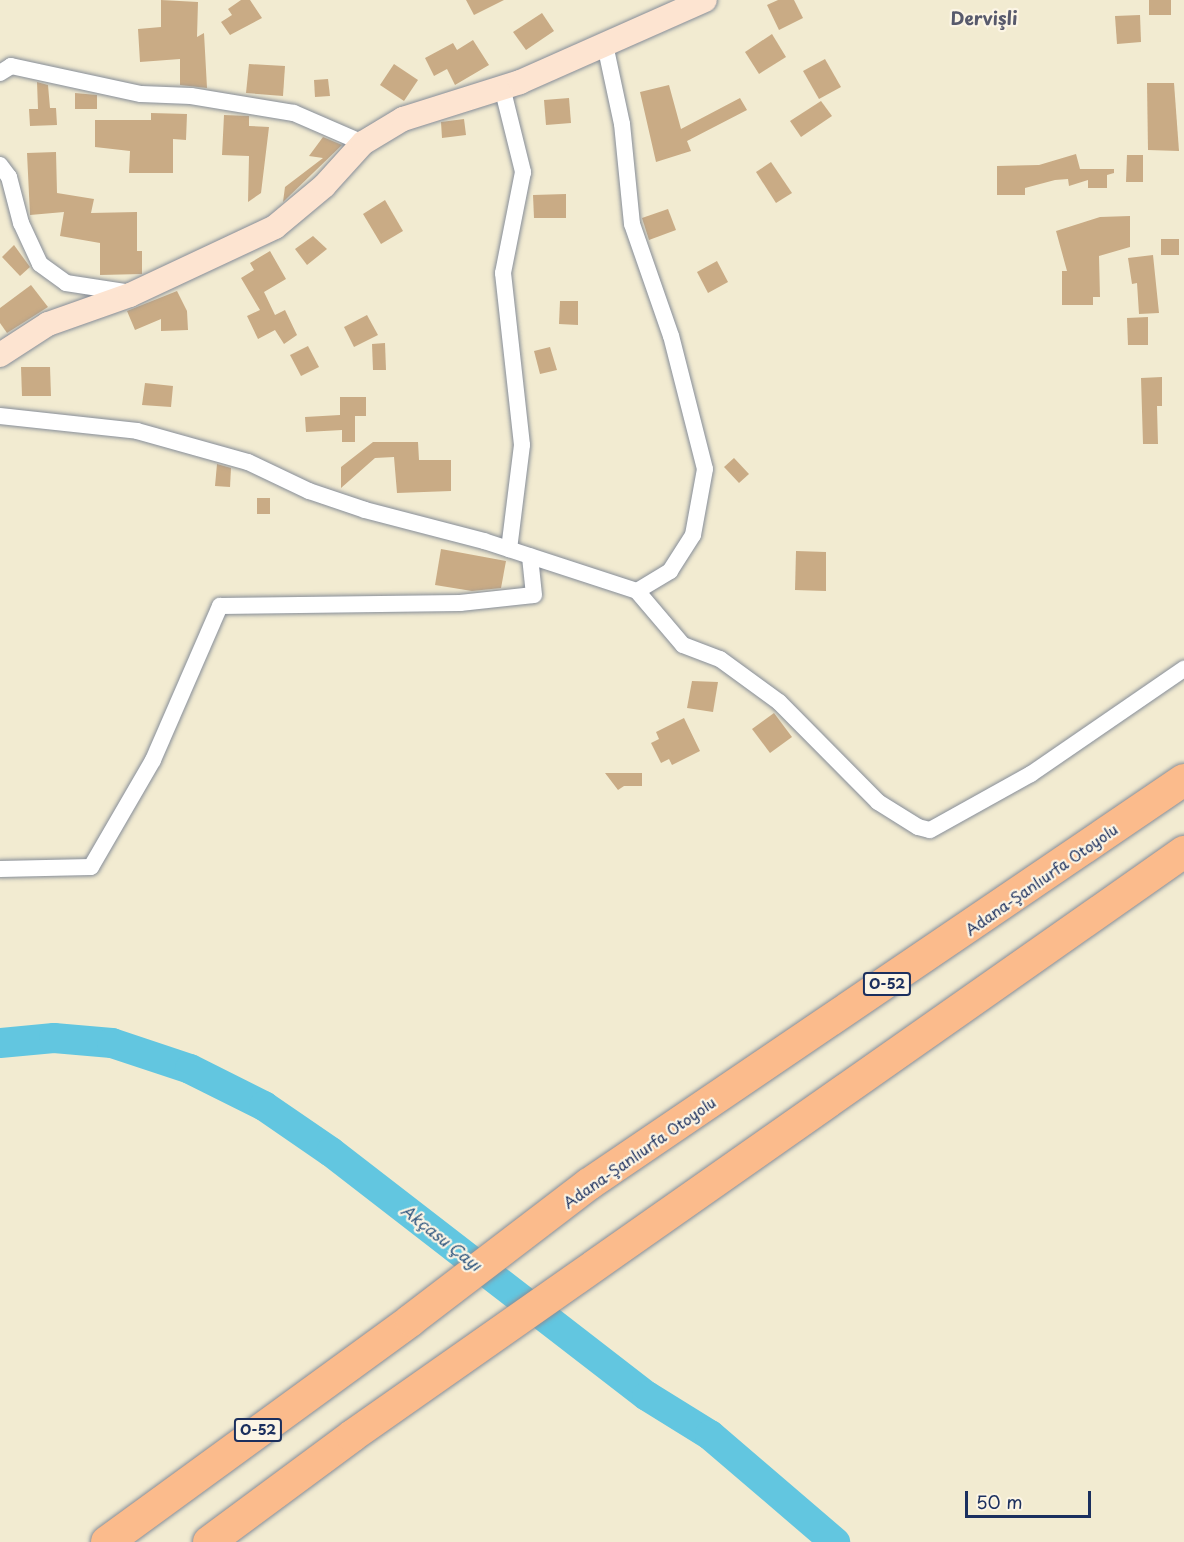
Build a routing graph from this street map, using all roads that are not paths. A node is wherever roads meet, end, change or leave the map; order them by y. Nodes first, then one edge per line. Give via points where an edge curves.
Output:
1 (705, 0) edge
2 (605, 45) junction
3 (0, 73) edge
4 (502, 87) junction
5 (363, 143) junction
6 (0, 165) edge
7 (133, 293) junction
8 (0, 355) edge
9 (0, 416) edge
10 (509, 549) junction
11 (530, 556) junction
12 (637, 591) junction
13 (1184, 669) edge
14 (1184, 780) edge
15 (1184, 852) edge
16 (0, 869) edge
17 (107, 1542) edge
18 (209, 1542) edge

1 - 2 street
2 - 4 street
2 - 12 street via 622,124 632,224 671,336 705,469 693,535 670,571
3 - 5 street via 11,66 141,94 191,96 294,113
4 - 5 street via 403,119
4 - 10 street via 523,172 504,273 522,445
5 - 7 street via 324,186 275,227
6 - 7 street via 9,177 21,223 40,264 66,283
7 - 8 street via 48,324
9 - 10 street via 137,430 248,462 365,510
10 - 11 street
11 - 12 street
11 - 16 street via 534,595 460,603 220,606 153,760 91,867
12 - 13 street via 682,645 720,659 779,702 878,802 918,827 930,830 1031,774
14 - 17 highway, Adana-Şanlıurfa Otoyolu / O-52 via 589,1184 411,1320
15 - 18 highway via 461,1359

